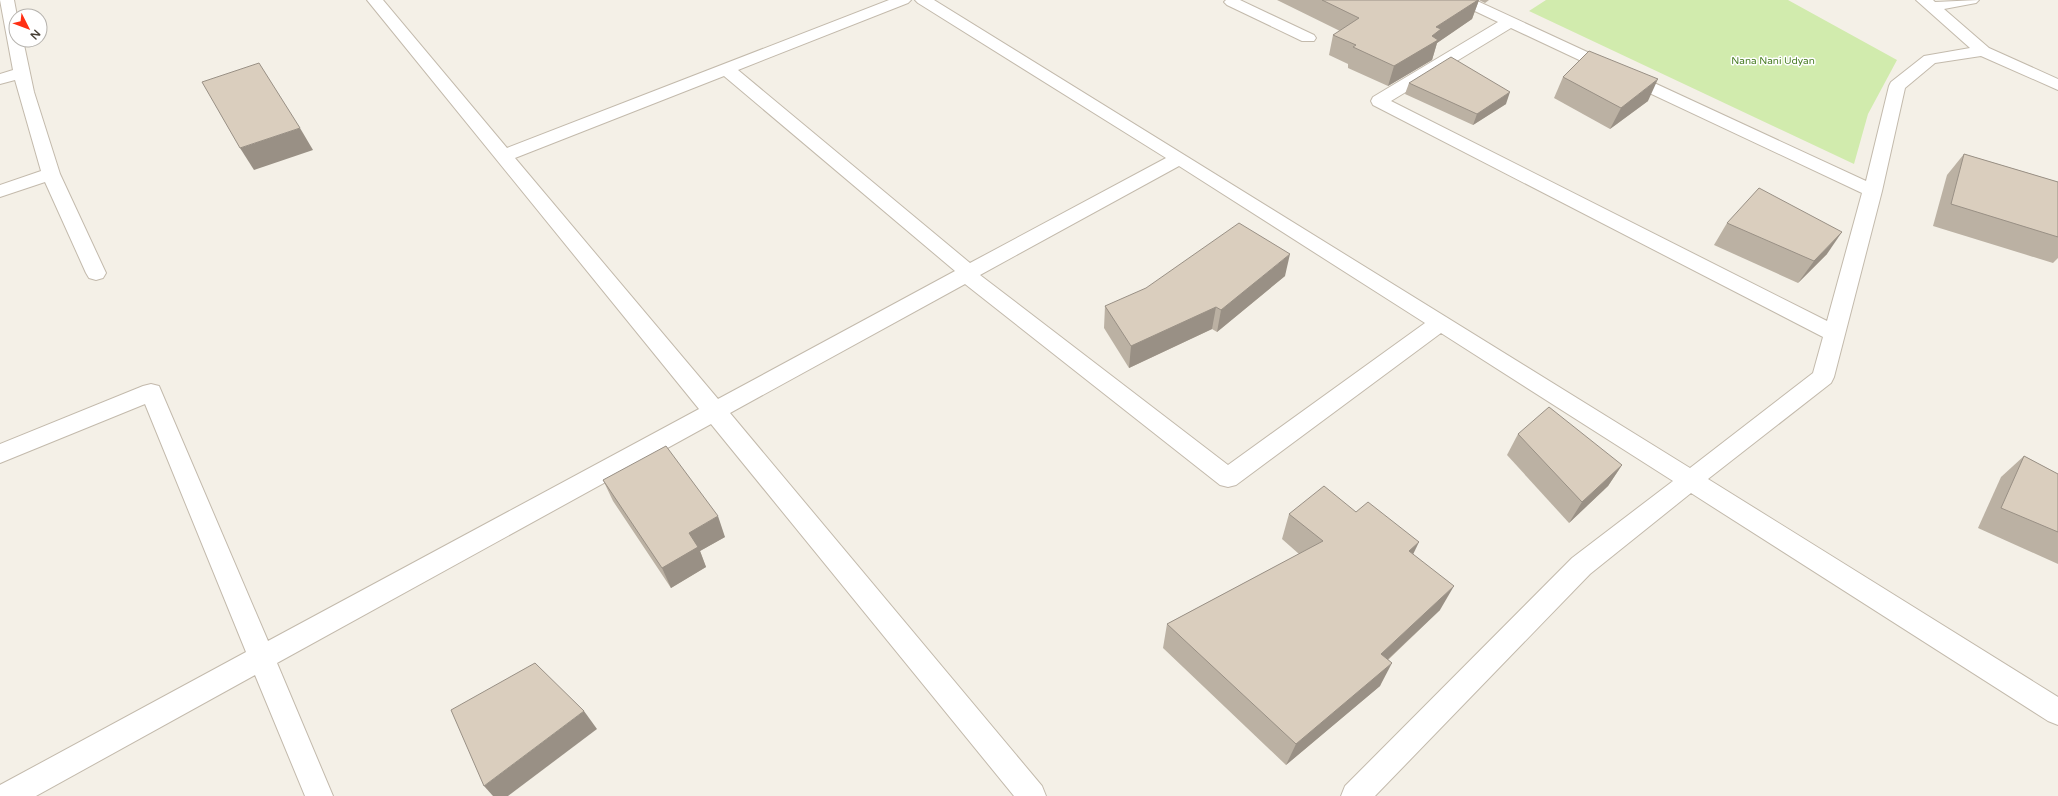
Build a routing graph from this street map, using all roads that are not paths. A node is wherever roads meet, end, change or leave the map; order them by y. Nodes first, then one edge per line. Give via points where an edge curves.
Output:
1 (6, 0) edge
2 (375, 0) edge
3 (903, 0) edge
4 (923, 0) edge
5 (1463, 0) edge
6 (1971, 0) edge
7 (1232, 1) edge
8 (1928, 4) edge
9 (1510, 22) junction
10 (1308, 38) dead end
11 (1983, 51) junction
12 (727, 70) junction
13 (22, 72) junction
14 (0, 79) edge
15 (2058, 85) edge
16 (504, 156) junction
17 (1179, 158) junction
18 (51, 174) junction
19 (0, 191) edge
20 (1872, 191) junction
21 (96, 273) dead end
22 (968, 273) junction
23 (1440, 323) junction
24 (1835, 334) junction
25 (715, 411) junction
26 (0, 454) edge
27 (1691, 482) junction
28 (262, 658) junction
29 (2058, 712) edge
30 (8, 796) edge
31 (319, 796) edge
32 (1032, 796) edge
33 (1355, 796) edge

1 - 13 street
2 - 16 street
3 - 12 street
4 - 17 street
5 - 9 street
6 - 8 street
7 - 10 street
8 - 11 street
9 - 20 street
9 - 24 street via 1379,101
11 - 15 street
11 - 20 street via 1930,59 1897,86
12 - 16 street
12 - 22 street
13 - 14 street
13 - 18 street
16 - 25 street
17 - 22 street
17 - 23 street
18 - 19 street
18 - 21 street
20 - 24 street
22 - 23 street via 968,276 1228,478
22 - 25 street
23 - 27 street
24 - 27 street via 1823,377
25 - 28 street
25 - 32 street
26 - 28 street via 151,392
27 - 29 street
27 - 33 street via 1581,566
28 - 30 street
28 - 31 street

